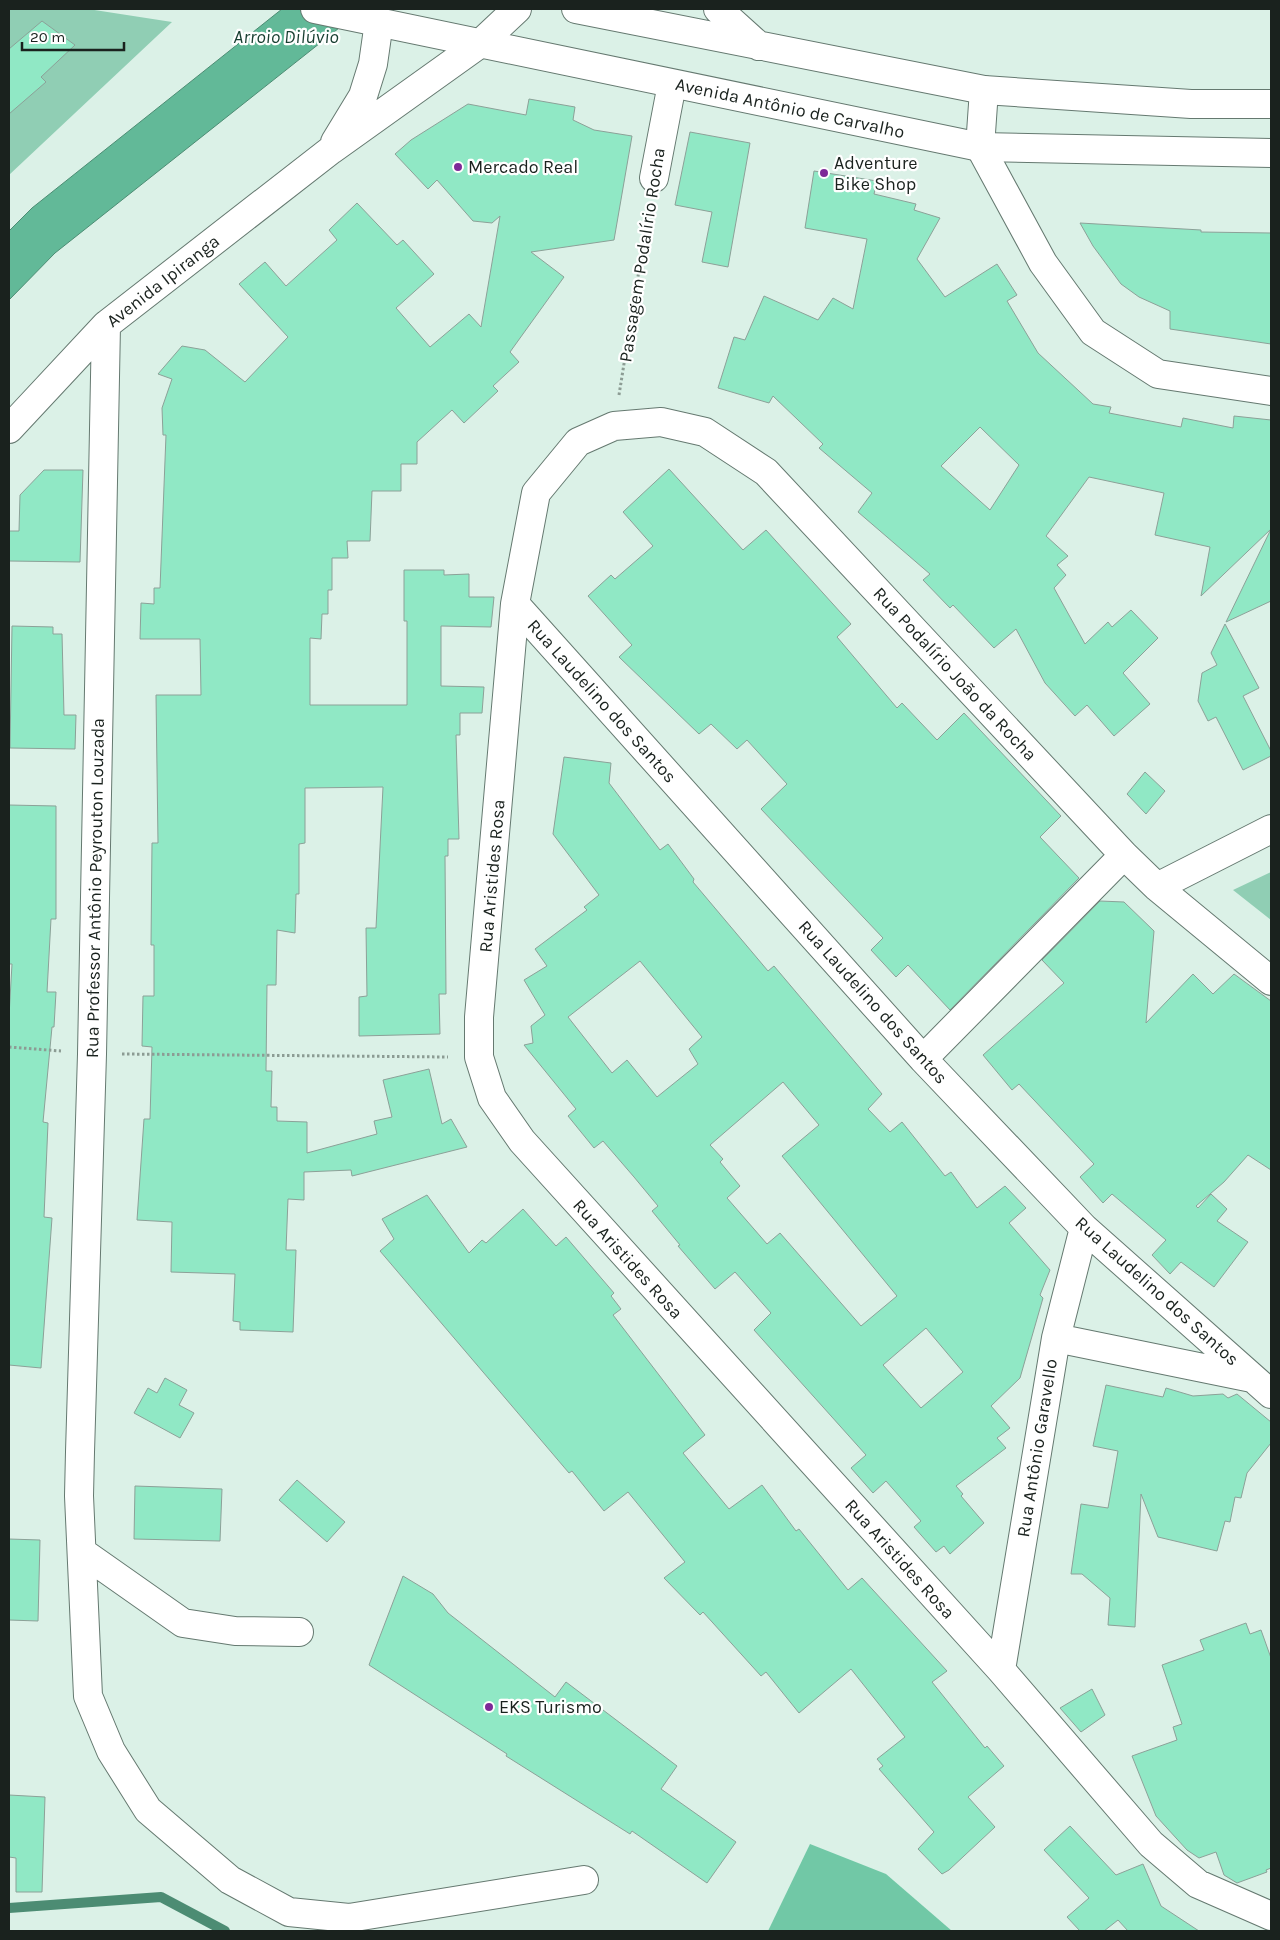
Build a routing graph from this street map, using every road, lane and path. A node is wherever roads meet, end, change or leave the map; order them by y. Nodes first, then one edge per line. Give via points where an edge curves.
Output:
1 (315, 9) edge
2 (517, 9) edge
3 (576, 9) edge
4 (718, 9) edge
5 (370, 21) junction
6 (482, 42) junction
7 (760, 47) junction
8 (672, 84) junction
9 (984, 90) junction
10 (1271, 104) edge
11 (980, 147) junction
12 (331, 150) junction
13 (1271, 153) edge
14 (654, 178) joint
15 (106, 325) junction
16 (1271, 391) edge
17 (614, 426) junction
18 (9, 429) edge
19 (515, 604) junction
20 (1271, 829) edge
21 (1124, 855) junction
22 (1157, 886) junction
23 (1271, 981) edge
24 (9, 1047) edge
25 (92, 1054) junction
26 (479, 1057) junction
27 (924, 1059) junction
28 (1084, 1228) junction
29 (1056, 1338) junction
30 (1265, 1385) edge
31 (82, 1552) junction
32 (298, 1632) dead end
33 (1001, 1670) junction
34 (584, 1880) dead end
35 (1260, 1919) edge

1 - 5 street, Avenida Antônio de Carvalho
2 - 6 street, Avenida Ipiranga
3 - 7 street
4 - 7 street
5 - 6 street, Avenida Antônio de Carvalho
5 - 12 street, Avenida Ipiranga via 373,64 363,96
6 - 8 street, Avenida Antônio de Carvalho
6 - 12 street, Avenida Ipiranga
7 - 9 street
8 - 11 street, Avenida Antônio de Carvalho
8 - 14 street, Passagem Podalírio Rocha
9 - 10 street via 1191,104
9 - 11 street
11 - 13 street, Avenida Antônio de Carvalho
11 - 16 street via 1043,263 1093,332 1158,374
12 - 15 street, Avenida Ipiranga
14 - 17 path, Passagem Podalírio Rocha
15 - 18 street, Avenida Ipiranga
15 - 25 street, Rua Professor Antônio Peyrouton Louzada
17 - 19 street, Rua Aristides Rosa via 578,442 536,493
17 - 21 street, Rua Podalírio João da Rocha via 661,422 705,432 766,472
19 - 26 street, Rua Aristides Rosa via 480,1007
19 - 27 street, Rua Laudelino dos Santos
20 - 22 street
21 - 22 street, Rua Podalírio João da Rocha
21 - 27 street
22 - 23 street, Rua Podalírio João da Rocha
24 - 25 path
25 - 26 path
25 - 31 street, Rua Professor Antônio Peyrouton Louzada via 80,1452
26 - 33 street, Rua Aristides Rosa via 492,1098 522,1141
27 - 28 street, Rua Laudelino dos Santos
28 - 29 street, Rua Antônio Garavello
28 - 30 street, Rua Laudelino dos Santos
29 - 30 street, Rua Laudelino dos Santos
29 - 33 street, Rua Antônio Garavello
31 - 32 street via 183,1622 235,1631
31 - 34 street, Rua Professor Antônio Peyrouton Louzada via 88,1696 112,1751 148,1810 230,1880 289,1912 349,1918
33 - 35 street, Rua Aristides Rosa via 1151,1844 1198,1884

